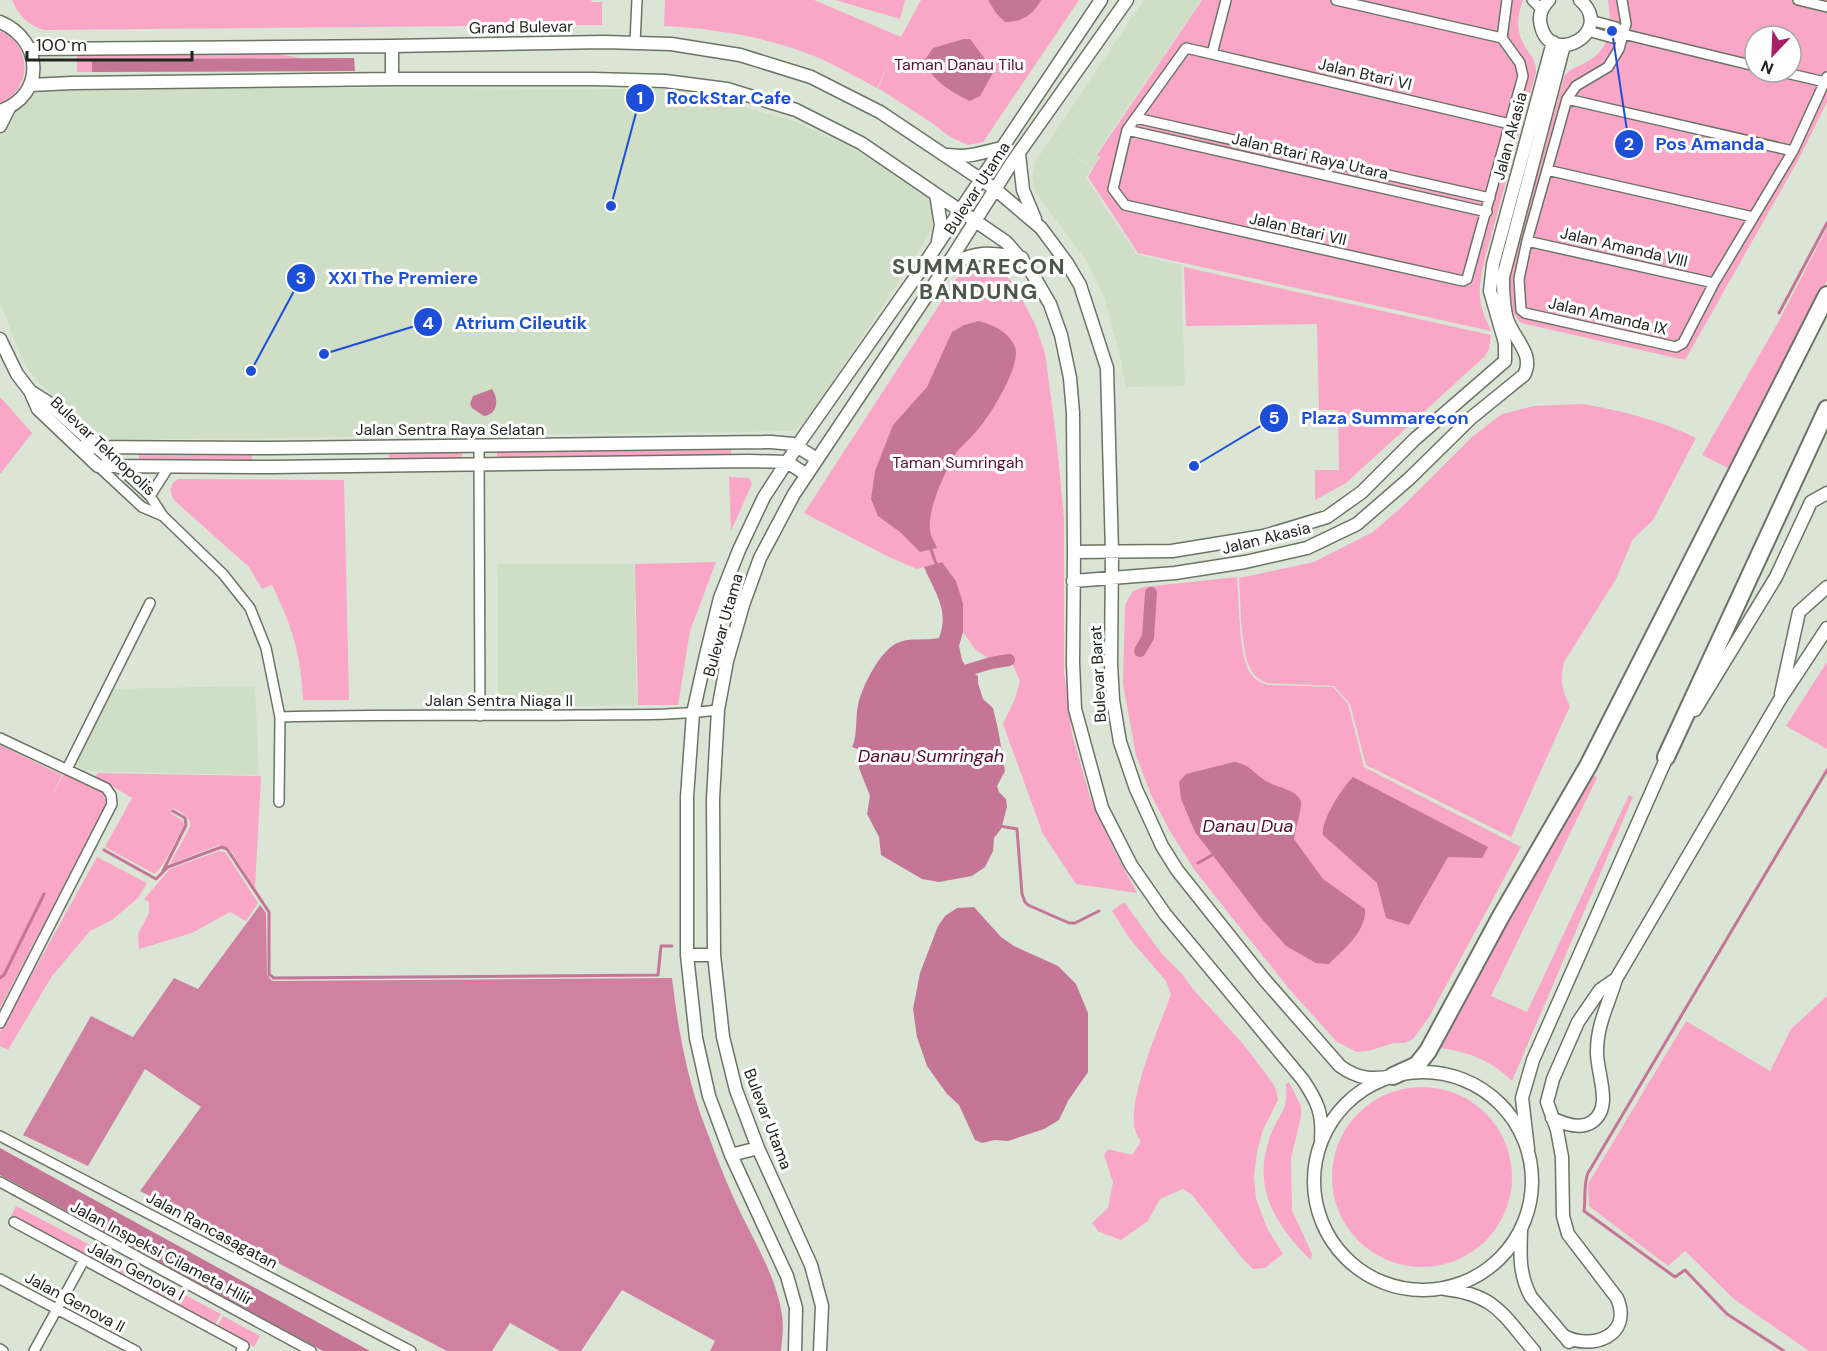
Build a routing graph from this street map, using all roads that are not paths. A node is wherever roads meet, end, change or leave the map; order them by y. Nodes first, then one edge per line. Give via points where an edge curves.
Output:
1 (637, 0) edge
2 (1101, 0) edge
3 (1127, 0) edge
4 (1226, 0) edge
5 (1336, 0) edge
6 (1507, 0) edge
7 (1532, 0) edge
8 (1580, 0) edge
9 (1622, 0) edge
10 (1797, 0) edge
11 (1547, 3) edge
12 (1827, 7) edge
13 (0, 22) edge
14 (1589, 25) junction
15 (1623, 34) junction
16 (1502, 38) junction
17 (635, 43) junction
18 (1558, 44) junction
19 (392, 46) junction
20 (30, 49) junction
21 (1212, 54) junction
22 (1743, 63) edge
23 (1803, 76) edge
24 (392, 79) junction
25 (1826, 80) edge
26 (30, 85) junction
27 (1567, 99) junction
28 (4, 110) edge
29 (1136, 118) junction
30 (1510, 124) junction
31 (0, 126) edge
32 (1127, 130) junction
33 (1001, 148) junction
34 (1793, 151) junction
35 (944, 154) junction
36 (1019, 154) junction
37 (1547, 170) junction
38 (980, 180) junction
39 (995, 189) junction
40 (936, 194) junction
41 (1490, 198) junction
42 (960, 211) junction
43 (1487, 212) junction
44 (1753, 217) junction
45 (975, 220) junction
46 (1041, 228) junction
47 (1527, 241) junction
48 (937, 245) junction
49 (1022, 258) junction
50 (944, 268) junction
51 (1714, 283) junction
52 (1827, 295) edge
53 (0, 339) edge
54 (1510, 341) junction
55 (1505, 361) junction
56 (1525, 377) junction
57 (30, 391) junction
58 (1827, 409) edge
59 (478, 445) junction
60 (78, 447) junction
61 (99, 447) junction
62 (797, 447) junction
63 (272, 448) junction
64 (817, 459) junction
65 (749, 461) junction
66 (787, 462) junction
67 (479, 464) junction
68 (98, 466) junction
69 (119, 467) junction
70 (272, 467) junction
71 (168, 468) junction
72 (807, 475) junction
73 (1827, 493) edge
74 (150, 496) junction
75 (764, 497) junction
76 (163, 516) junction
77 (1074, 552) junction
78 (1112, 552) junction
79 (1112, 578) junction
80 (1073, 581) junction
81 (1827, 587) edge
82 (150, 603) dead end
83 (1827, 628) edge
84 (1779, 701) junction
85 (718, 710) junction
86 (693, 713) junction
87 (480, 716) junction
88 (280, 717) junction
89 (0, 738) edge
90 (1666, 757) junction
91 (67, 769) junction
92 (279, 802) dead end
93 (687, 955) junction
94 (714, 955) junction
95 (1616, 979) junction
96 (0, 1023) edge
97 (1393, 1076) junction
98 (1552, 1118) junction
99 (0, 1136) edge
100 (1321, 1139) junction
101 (758, 1148) junction
102 (1528, 1149) junction
103 (731, 1155) junction
104 (0, 1182) edge
105 (14, 1222) dead end
106 (1521, 1230) junction
107 (84, 1260) junction
108 (0, 1279) edge
109 (1442, 1289) junction
110 (56, 1310) junction
111 (1564, 1336) junction
112 (242, 1349) edge
113 (34, 1351) edge
114 (136, 1351) edge
115 (310, 1351) edge
116 (411, 1351) edge
117 (795, 1351) edge
118 (820, 1351) edge
119 (1534, 1351) edge
120 (1577, 1351) edge

1 - 17 street
2 - 33 street, Bulevar Utama
3 - 36 street, Bulevar Utama
4 - 21 street
5 - 16 street
6 - 16 street
7 - 11 street
8 - 14 street via 1587,8
9 - 15 street via 1626,24
10 - 12 street
11 - 18 street via 1541,28
13 - 20 street via 22,36
14 - 15 street via 1616,27
14 - 18 street via 1581,40
15 - 22 street
15 - 27 street via 1608,67 1576,86
16 - 30 street via 1520,63 1523,76
17 - 19 street, Grand Bulevar
17 - 35 street, Grand Bulevar via 671,44 740,55 811,77 880,112
18 - 54 street, Jalan Akasia via 1493,264 1490,291 1497,319
19 - 20 street, Grand Bulevar
19 - 24 street
20 - 26 street
21 - 29 street, Jalan Btari VI via 1186,48
21 - 30 street, Jalan Btari VI
23 - 25 street
24 - 26 street
24 - 40 street via 665,81 727,89 796,110 861,143
25 - 34 street
26 - 28 street via 21,99
27 - 34 street
27 - 37 street
28 - 31 street
29 - 32 street
29 - 41 street, Jalan Btari Raya Utara
30 - 41 street
32 - 43 street, Jalan Btari Raya Utara
32 - 43 street, Jalan Btari VII via 1113,189 1125,205 1465,281
33 - 35 street via 961,157
33 - 38 street, Bulevar Utama
34 - 44 street
35 - 38 street, Grand Bulevar
36 - 39 street, Bulevar Utama
36 - 46 street via 1023,190
37 - 44 street
37 - 47 street
38 - 39 street, Grand Bulevar
38 - 42 street, Bulevar Utama
39 - 45 street, Bulevar Utama
39 - 46 street, Bulevar Barat
40 - 42 street
40 - 48 street via 940,225
41 - 43 street
42 - 45 street, Bulevar Barat
42 - 48 street, Bulevar Utama
44 - 51 street
45 - 49 street, Bulevar Barat
45 - 50 street, Bulevar Utama
46 - 78 street, Bulevar Barat via 1080,285 1107,368
47 - 51 street, Jalan Amanda VIII
47 - 51 street, Jalan Amanda IX via 1519,279 1521,310 1525,313 1676,347 1683,343
48 - 62 street, Bulevar Utama
49 - 50 street via 980,253
49 - 77 street, Bulevar Barat via 1050,304 1070,378
50 - 64 street, Bulevar Utama
52 - 97 highway via 1588,766 1428,1051 1417,1065
53 - 57 street, Bulevar Teknopolis
54 - 55 street, Jalan Akasia
54 - 56 street, Jalan Akasia via 1531,354
55 - 56 street, Jalan Akasia
55 - 78 street, Jalan Akasia via 1415,439 1362,492 1327,517 1234,542 1172,551
56 - 79 street, Jalan Akasia via 1471,418 1357,524 1307,548 1245,562
57 - 60 street, Bulevar Teknopolis via 38,409
57 - 61 street, Bulevar Teknopolis
58 - 90 highway
59 - 62 street, Jalan Sentra Raya Selatan via 771,442
59 - 63 street, Jalan Sentra Raya Selatan
59 - 67 street
60 - 61 street, Jalan Sentra Raya Selatan
60 - 68 street, Bulevar Teknopolis
61 - 63 street, Jalan Sentra Raya Selatan
61 - 69 street, Bulevar Teknopolis
62 - 64 street, Jalan Sentra Raya Selatan
62 - 66 street, Bulevar Utama
63 - 70 street
64 - 72 street, Bulevar Utama
65 - 66 street
65 - 67 street
65 - 75 street via 767,475 769,487
66 - 72 street
66 - 75 street, Bulevar Utama
67 - 70 street
67 - 87 street
68 - 69 street
68 - 76 street, Bulevar Teknopolis via 142,507
69 - 71 street
69 - 74 street, Bulevar Teknopolis
70 - 71 street
71 - 74 street
72 - 85 street, Bulevar Utama via 760,558 727,661
73 - 90 street via 1811,502 1776,577
74 - 76 street, Bulevar Teknopolis
75 - 86 street, Bulevar Utama via 720,598
76 - 88 street, Bulevar Teknopolis via 223,574 250,608 266,648
77 - 78 street, Jalan Akasia
77 - 80 street, Bulevar Barat
78 - 79 street, Bulevar Barat
79 - 80 street, Jalan Akasia
79 - 97 street, Bulevar Barat via 1111,664 1120,742 1162,846 1248,959 1340,1066 1366,1079
80 - 100 street, Bulevar Barat via 1075,709 1102,808 1131,865 1165,914 1303,1080 1320,1110
81 - 84 street via 1799,612
82 - 91 street
83 - 84 street
84 - 95 street
85 - 86 street, Jalan Sentra Niaga II
85 - 94 street, Bulevar Utama via 713,799
86 - 87 street, Jalan Sentra Niaga II
86 - 93 street, Bulevar Utama via 687,797
87 - 88 street, Jalan Sentra Niaga II
88 - 92 street, Bulevar Teknopolis
89 - 91 street
90 - 102 street via 1533,1060 1522,1098
91 - 96 street via 109,790 111,809
93 - 94 street
93 - 103 street, Bulevar Utama via 696,1038 709,1096
94 - 101 street, Bulevar Utama via 723,1037 736,1090
95 - 98 street via 1600,990 1578,1022 1548,1096
95 - 98 street via 1599,1024 1601,1111 1593,1121 1581,1126
97 - 100 street via 1355,1094 1335,1114
97 - 102 street, Bulevar Barat via 1440,1073 1469,1082 1495,1099 1515,1122
98 - 111 street via 1562,1157 1563,1216 1568,1234 1617,1298 1621,1312 1615,1333 1598,1346 1576,1344
99 - 116 street, Jalan Rancasagatan
100 - 109 street via 1313,1167 1314,1196 1322,1224 1337,1249 1358,1269 1384,1283 1413,1290
101 - 103 street
101 - 118 street, Bulevar Utama via 811,1265 822,1306
102 - 106 street via 1533,1185
103 - 117 street, Bulevar Utama via 787,1276 796,1308
104 - 115 street, Jalan Inspeksi Cilameta Hilir
105 - 107 street, Jalan Genova I
106 - 109 street via 1494,1264 1470,1280
106 - 111 street via 1523,1281 1531,1297
107 - 110 street
107 - 112 street, Jalan Genova I
108 - 110 street, Jalan Genova II
109 - 119 street via 1487,1300
110 - 113 street
110 - 114 street, Jalan Genova II
111 - 120 street

